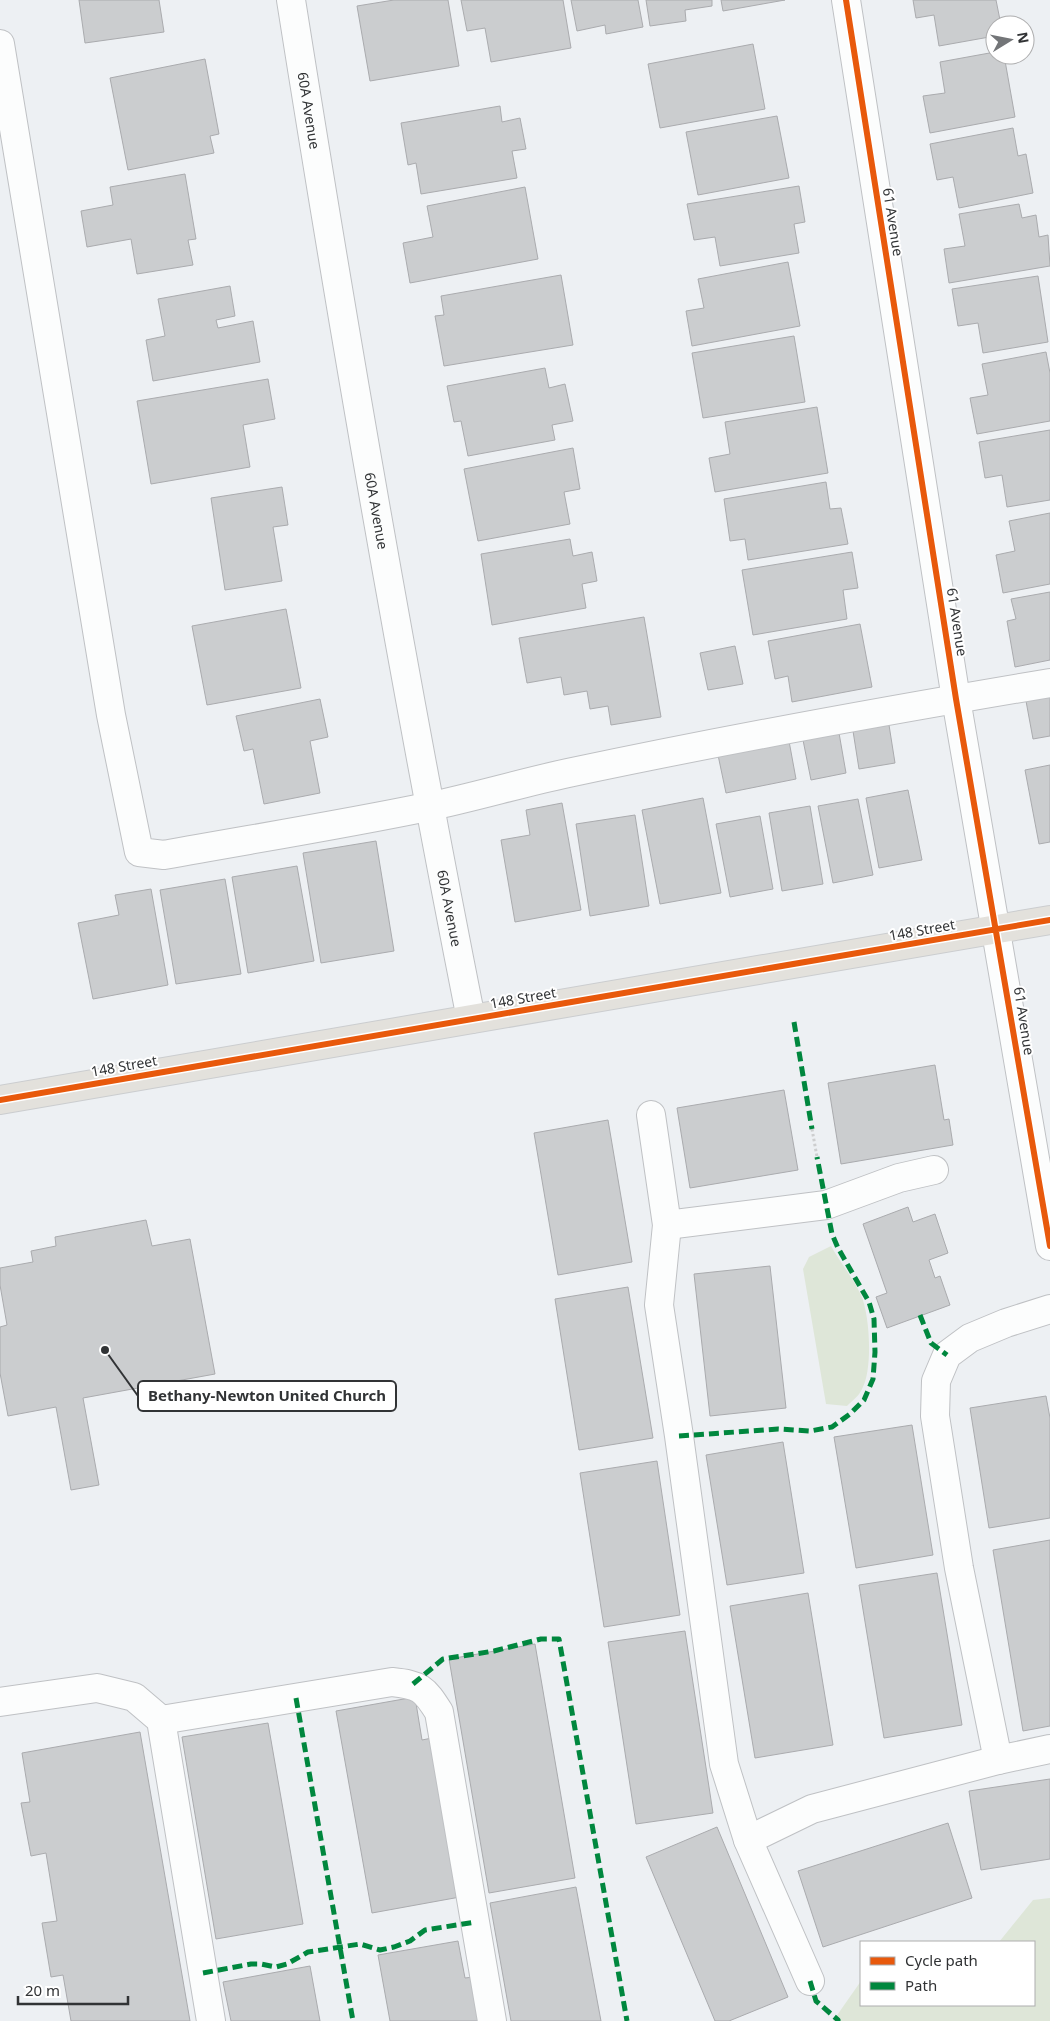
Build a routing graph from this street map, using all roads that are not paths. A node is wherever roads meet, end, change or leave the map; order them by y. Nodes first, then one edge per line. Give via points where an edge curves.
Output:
1 (291, 0) edge
2 (846, 0) edge
3 (0, 44) edge
4 (1050, 683) edge
5 (956, 699) junction
6 (429, 807) junction
7 (1050, 920) edge
8 (996, 930) junction
9 (471, 1019) junction
10 (0, 1100) edge
11 (652, 1115) dead end
12 (1040, 1133) edge
13 (934, 1170) dead end
14 (667, 1225) junction
15 (1050, 1246) edge
16 (1050, 1308) edge
17 (0, 1702) edge
18 (161, 1720) junction
19 (1050, 1749) edge
20 (998, 1760) junction
21 (748, 1840) junction
22 (810, 1980) dead end
23 (211, 2021) edge
24 (492, 2021) edge

1 - 6 street, 60A Avenue
2 - 5 street, 61 Avenue
3 - 6 street via 111,715 139,852 164,855
4 - 5 street
5 - 6 street via 566,773
5 - 8 street, 61 Avenue
6 - 9 street, 60A Avenue
7 - 8 main road, 148 Street
8 - 9 main road, 148 Street
8 - 12 street, 61 Avenue
9 - 10 main road, 148 Street
11 - 14 street
12 - 15 street, 61 Avenue
13 - 14 street via 899,1178 826,1205
14 - 21 street via 660,1305 724,1764
16 - 20 street via 970,1338 946,1355 936,1381 935,1416 959,1568
17 - 18 street via 97,1688 134,1697
18 - 23 street
18 - 24 street via 392,1682 413,1684 429,1695 439,1712
19 - 20 street
20 - 21 street via 812,1809
21 - 22 street

